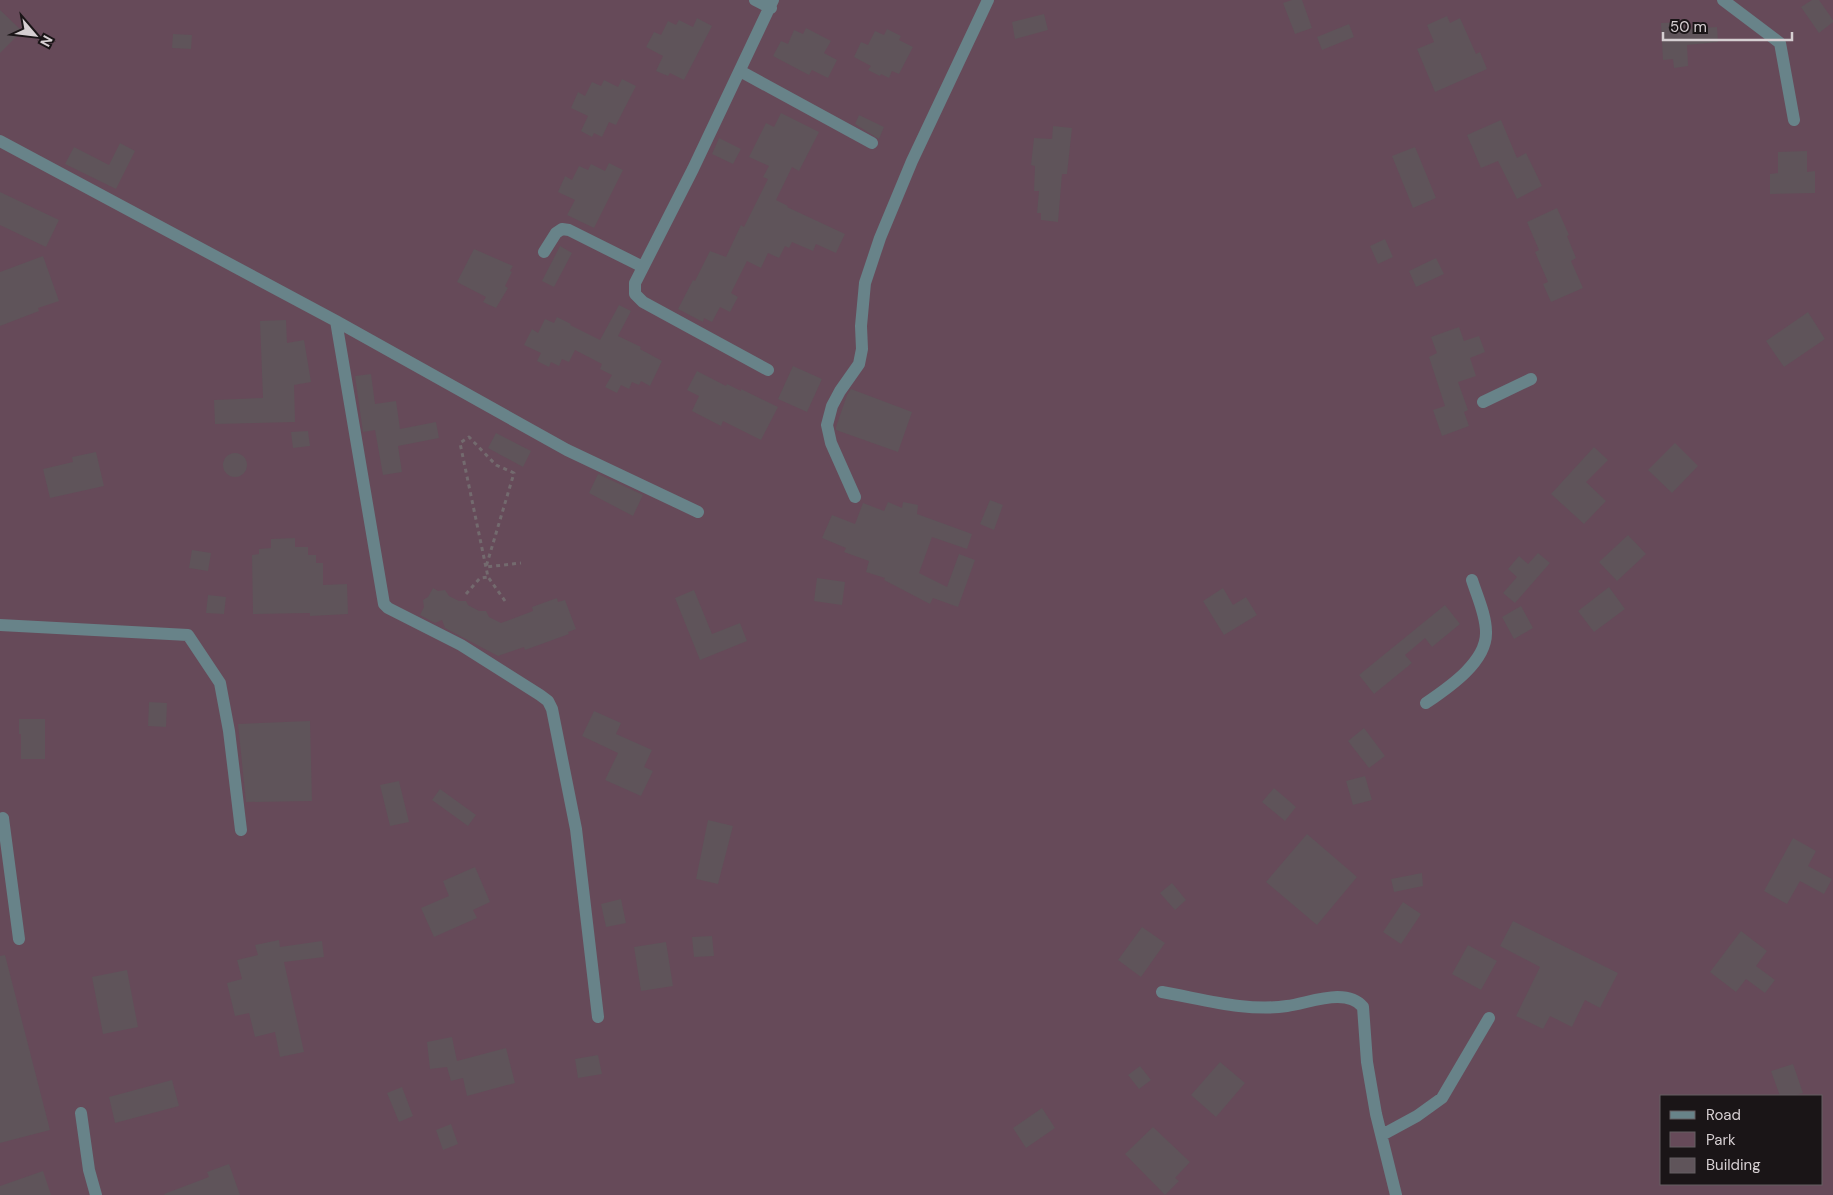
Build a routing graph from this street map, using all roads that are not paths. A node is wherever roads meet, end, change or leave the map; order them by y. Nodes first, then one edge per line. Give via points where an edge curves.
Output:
1 (755, 0) edge
2 (988, 0) edge
3 (1723, 0) edge
4 (772, 4) edge
5 (740, 72) junction
6 (1794, 120) dead end
7 (0, 141) edge
8 (872, 143) dead end
9 (544, 252) dead end
10 (643, 267) junction
11 (336, 321) junction
12 (768, 370) dead end
13 (1531, 379) dead end
14 (1483, 402) dead end
15 (855, 497) dead end
16 (698, 512) dead end
17 (1472, 580) dead end
18 (0, 625) edge
19 (1426, 703) dead end
20 (0, 819) edge
21 (240, 830) dead end
22 (19, 939) dead end
23 (1162, 992) dead end
24 (598, 1016) dead end
25 (1488, 1018) dead end
26 (80, 1114) dead end
27 (1382, 1135) junction
28 (96, 1195) edge
29 (1396, 1195) edge

1 - 4 street
2 - 15 street via 904,179 865,282 859,364 832,406 827,425 831,443
3 - 6 street via 1780,44
4 - 5 street
5 - 8 street
5 - 10 street
7 - 11 street
9 - 10 street via 556,233 562,229 569,230
10 - 12 street via 635,283 635,294 643,302
11 - 16 street via 567,450
11 - 24 street via 384,604 461,645 548,701 552,709 576,829
13 - 14 street
17 - 19 street via 1487,633 1483,649 1455,683
18 - 21 street via 188,635 220,683
20 - 22 street via 3,818
23 - 27 street via 1265,1008 1337,997 1358,1000 1363,1007 1367,1062
25 - 27 street via 1442,1098
26 - 28 street
27 - 29 street

